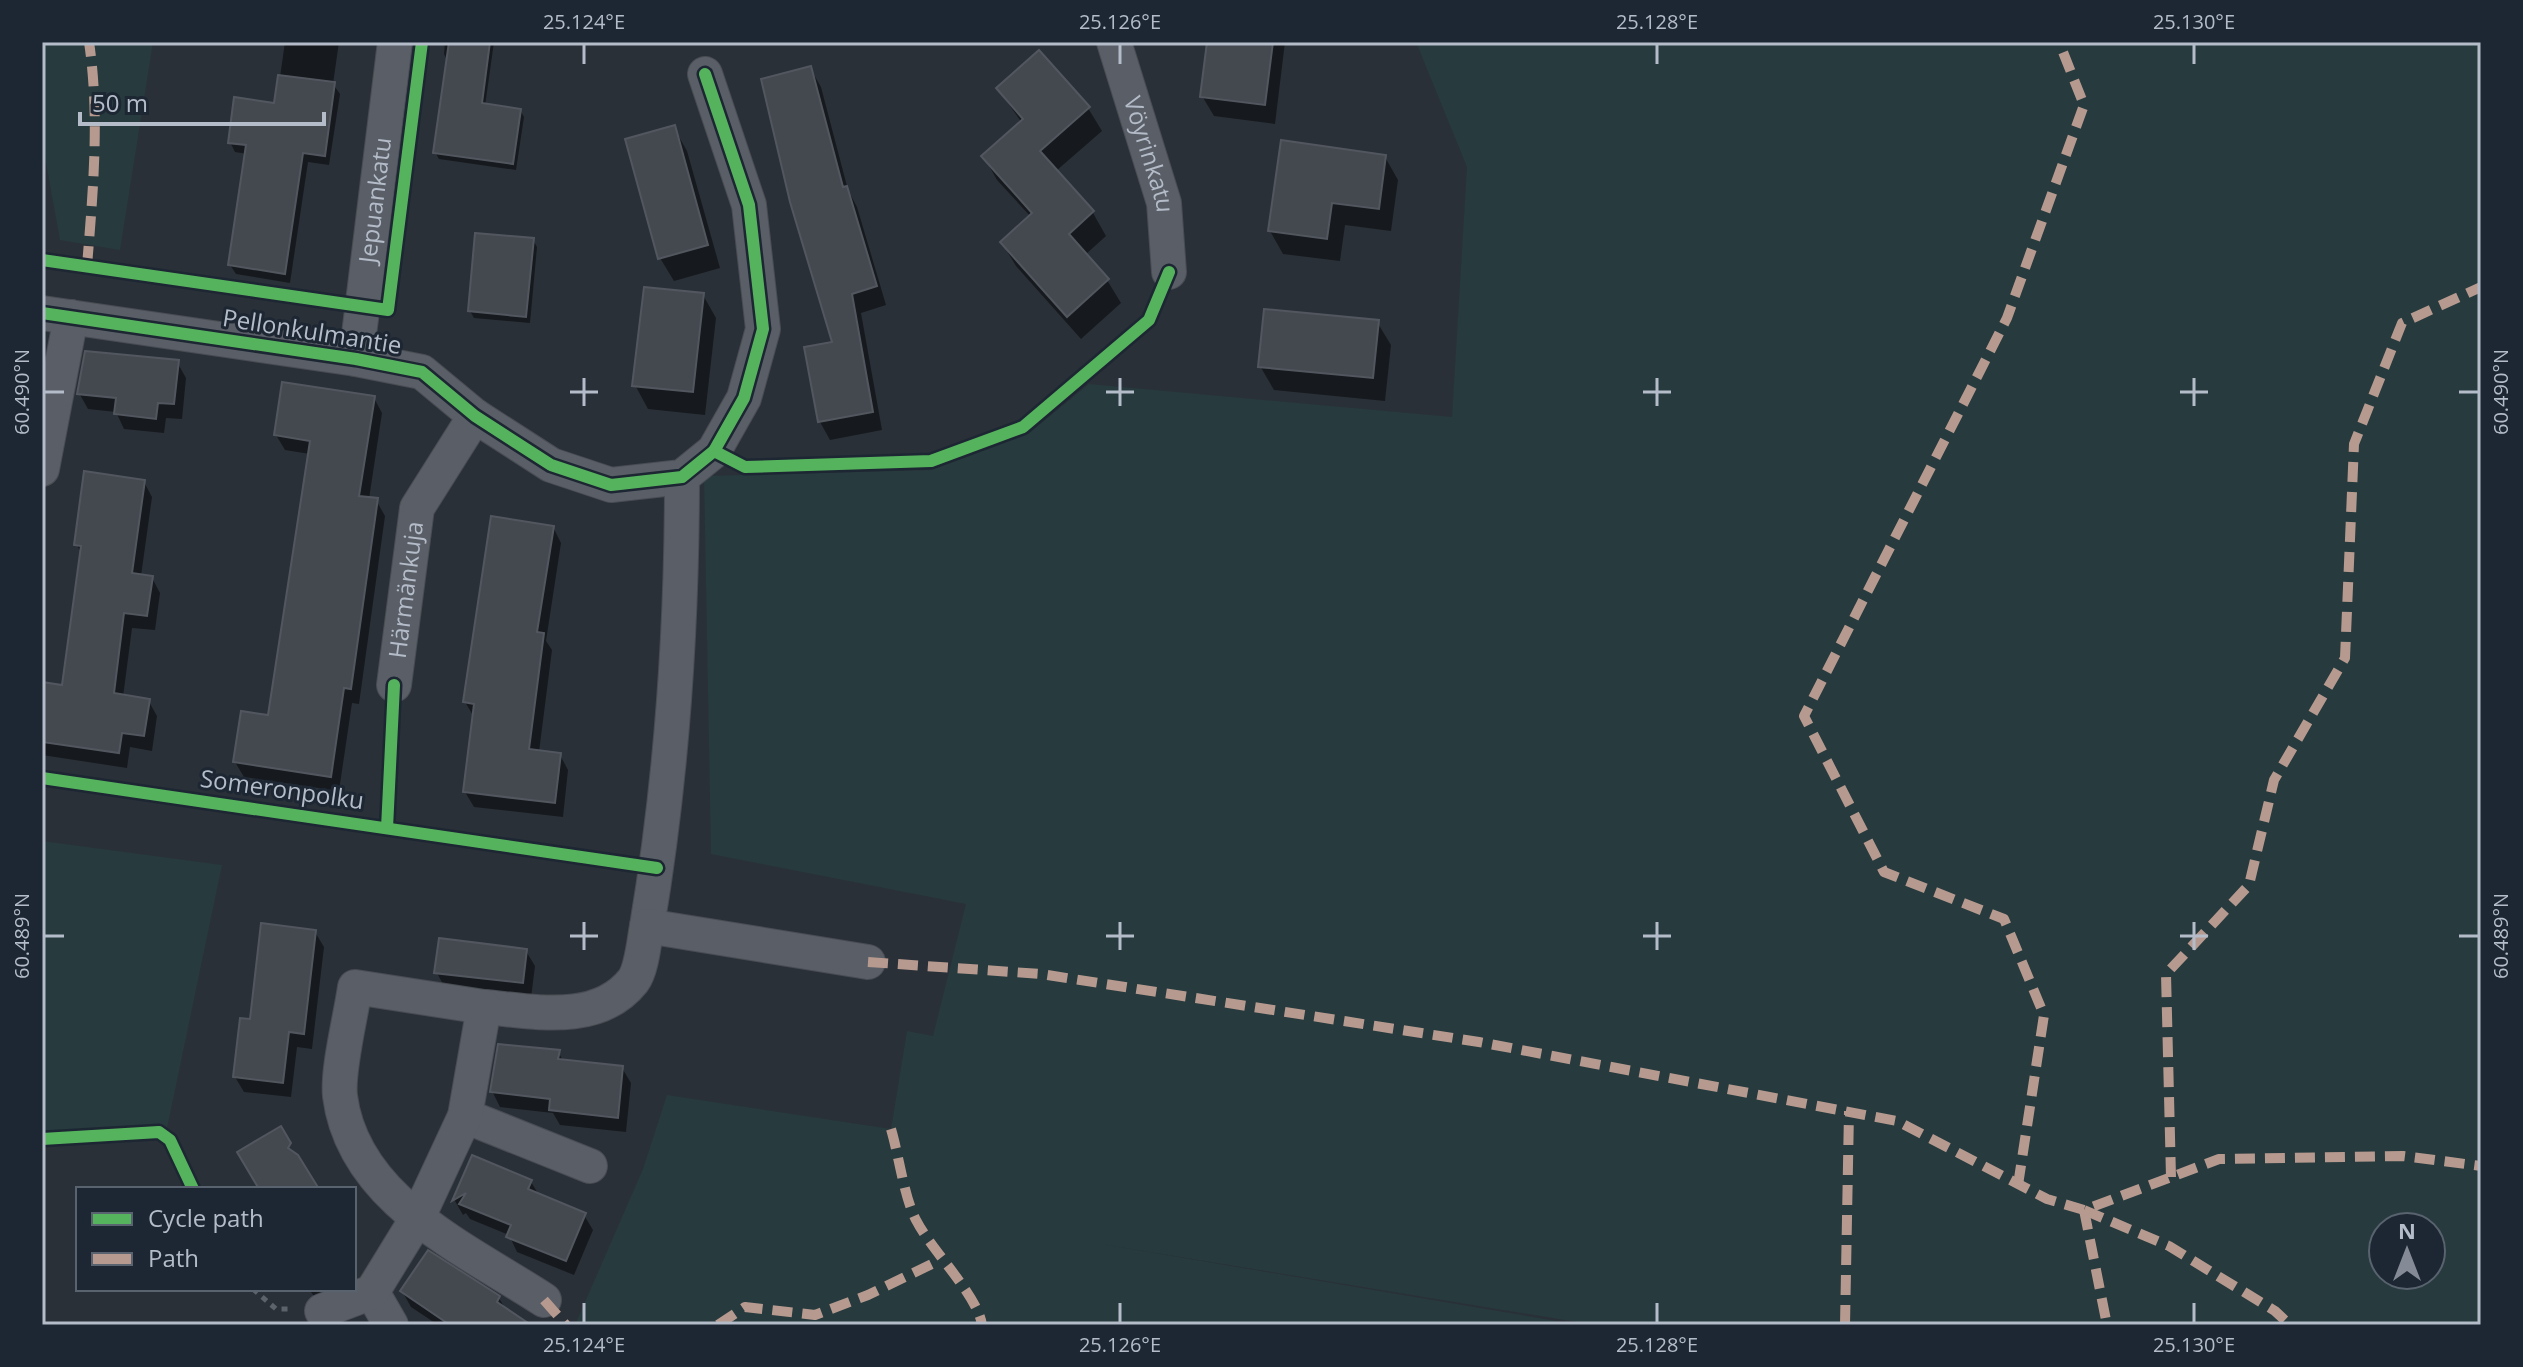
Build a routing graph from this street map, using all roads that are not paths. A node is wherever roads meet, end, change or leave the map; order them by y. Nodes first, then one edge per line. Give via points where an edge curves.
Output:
1 (395, 42) edge
2 (1114, 42) edge
3 (705, 74) dead end
4 (1169, 272) dead end
5 (57, 315) edge
6 (356, 359) junction
7 (475, 416) junction
8 (42, 469) edge
9 (682, 477) junction
10 (394, 685) dead end
11 (647, 926) junction
12 (868, 962) dead end
13 (484, 1007) junction
14 (465, 1116) junction
15 (590, 1166) dead end
16 (418, 1217) junction
17 (372, 1292) junction
18 (544, 1300) dead end
19 (322, 1311) road end
20 (391, 1325) edge

1 - 6 street, Jepuankatu
2 - 4 street, Vöyrinkatu via 1164,203
3 - 9 street via 749,205 763,329 744,398 714,451
5 - 6 street, Pellonkulmantie
5 - 8 street
6 - 7 street, Pellonkulmantie via 422,372
7 - 9 street, Pellonkulmantie via 551,465 611,485
7 - 10 street, Härmänkuja via 417,508
9 - 11 street via 682,600
11 - 12 street
11 - 13 street via 634,980 607,1001 571,1014
13 - 14 street
13 - 16 street via 355,987 340,1093 347,1133 373,1179
14 - 15 street
14 - 16 street
16 - 17 street
16 - 18 street
17 - 19 street
17 - 20 street

